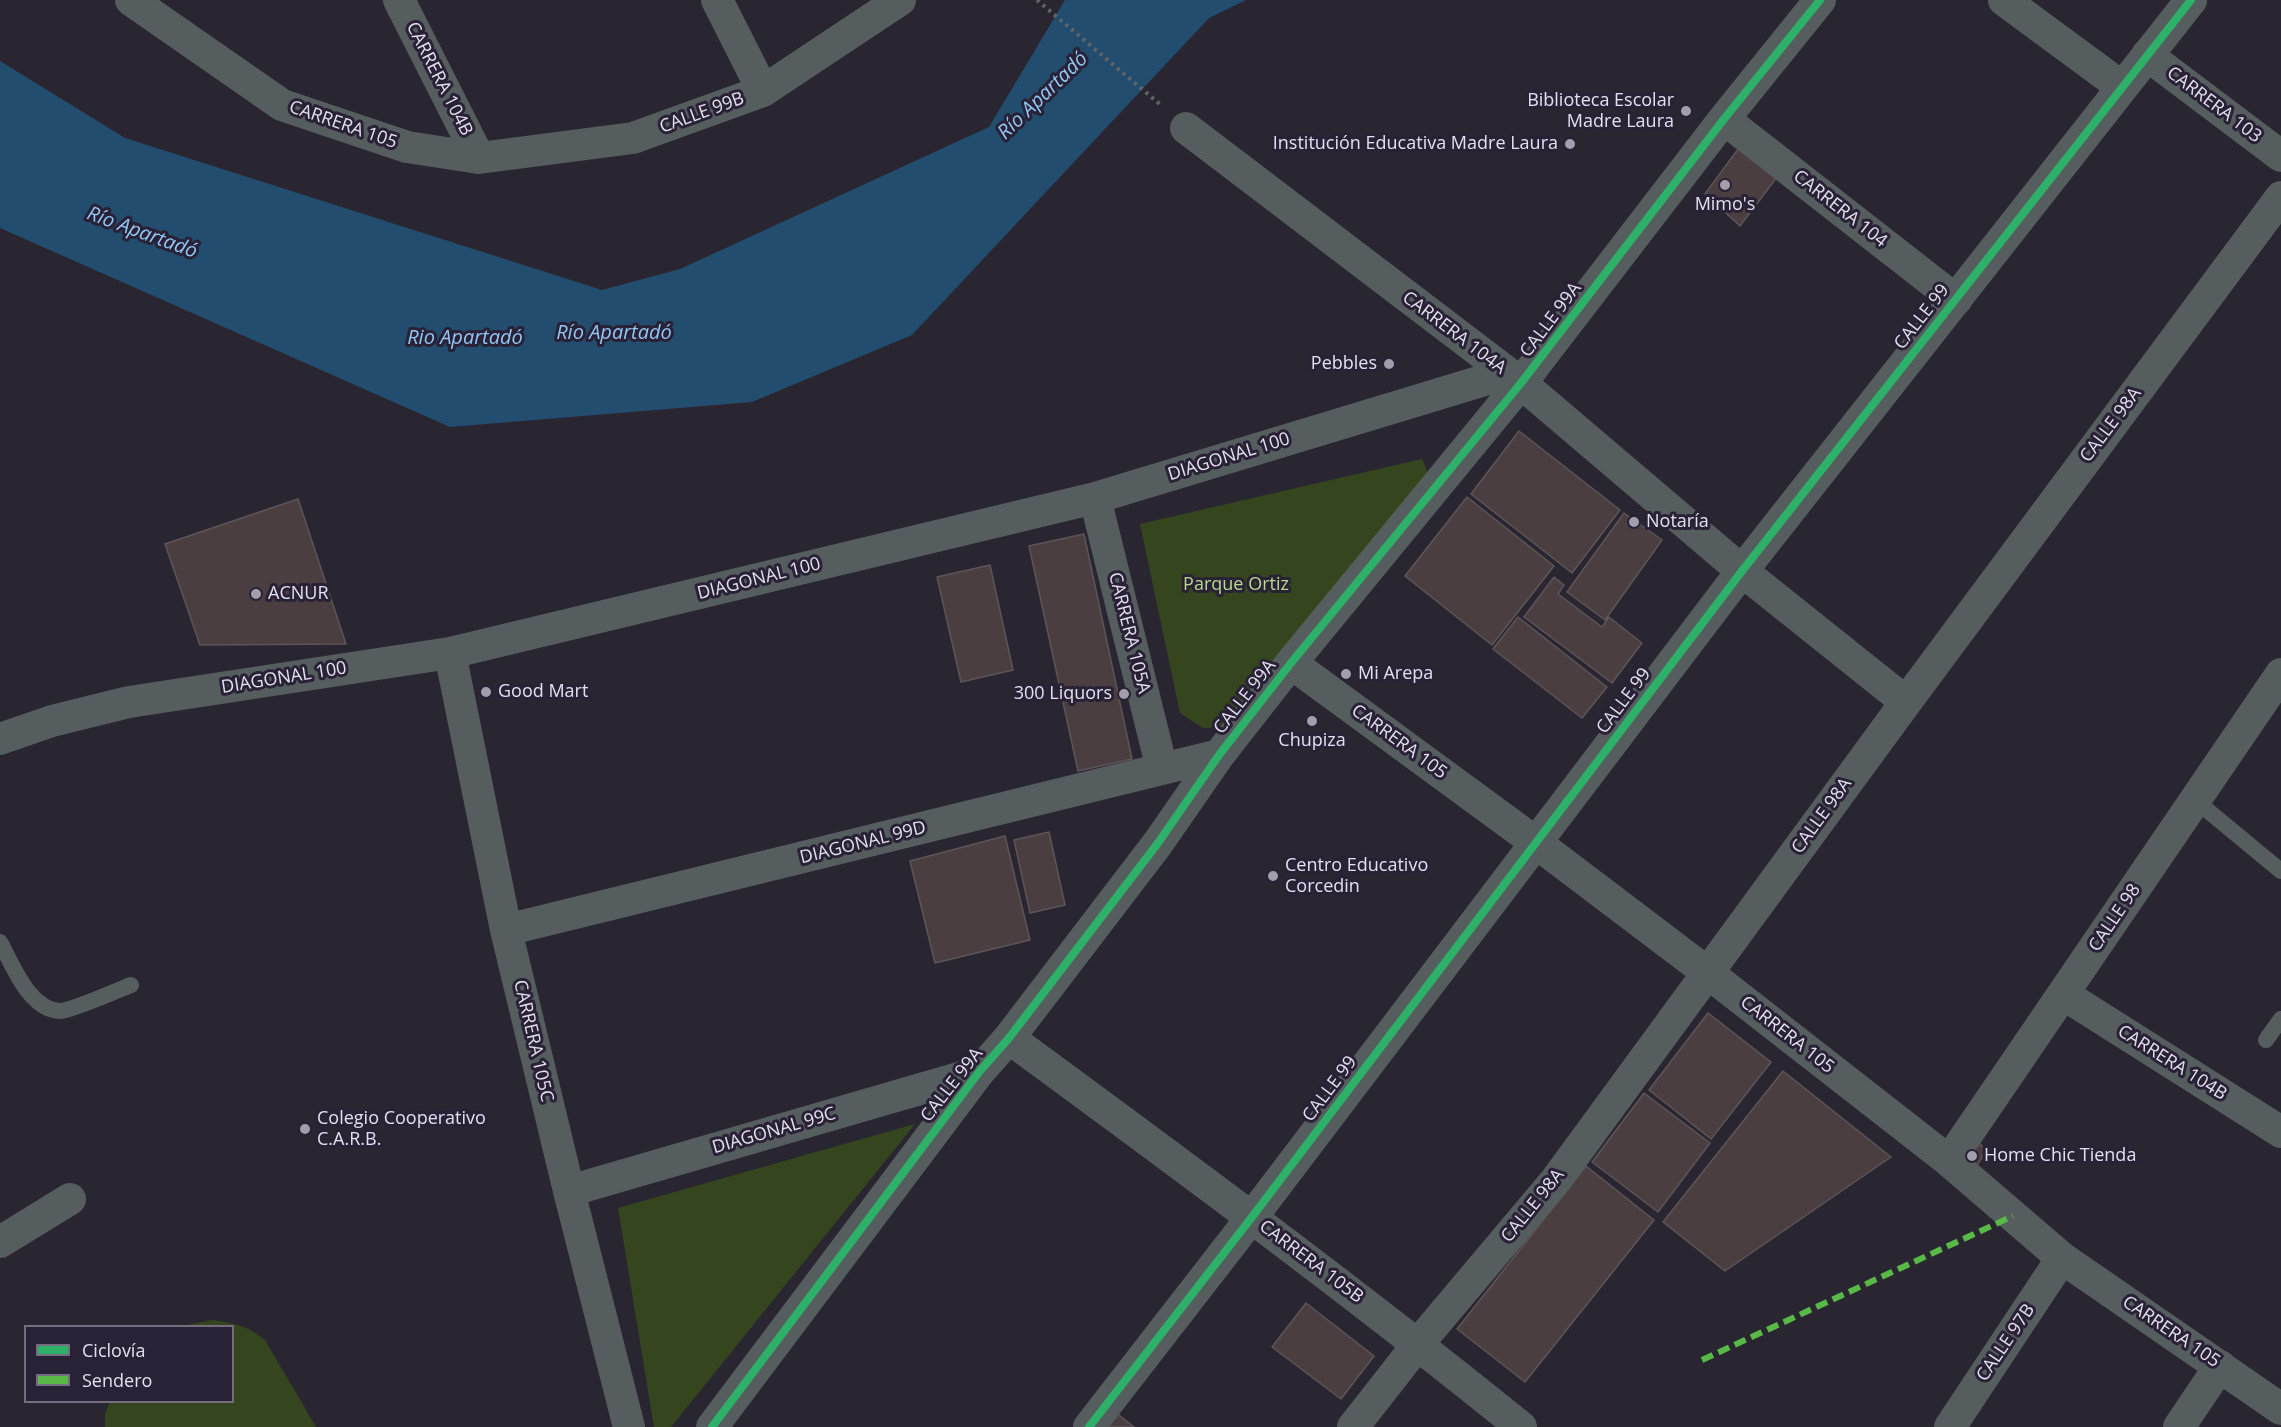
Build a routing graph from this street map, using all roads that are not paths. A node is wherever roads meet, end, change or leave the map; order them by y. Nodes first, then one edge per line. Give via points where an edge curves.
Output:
1 (130, 0) edge
2 (399, 0) edge
3 (717, 0) edge
4 (900, 0) edge
5 (1820, 0) edge
6 (2004, 0) edge
7 (2191, 0) edge
8 (2147, 55) junction
9 (2122, 87) junction
10 (763, 91) junction
11 (1175, 118) road end
12 (1724, 118) junction
13 (2281, 156) edge
14 (479, 158) junction
15 (2281, 197) edge
16 (1956, 300) junction
17 (1514, 378) junction
18 (1095, 498) junction
19 (1742, 571) junction
20 (450, 653) junction
21 (1291, 663) junction
22 (2281, 674) edge
23 (1906, 702) junction
24 (0, 739) edge
25 (1219, 755) junction
26 (1162, 769) junction
27 (2195, 800) junction
28 (1535, 842) junction
29 (2281, 871) edge
30 (506, 930) junction
31 (0, 942) edge
32 (1708, 973) junction
33 (131, 985) dead end
34 (2063, 994) junction
35 (2281, 1019) edge
36 (1009, 1038) junction
37 (2266, 1040) dead end
38 (979, 1072) junction
39 (2281, 1132) edge
40 (1949, 1161) junction
41 (568, 1191) junction
42 (70, 1199) dead end
43 (1252, 1217) junction
44 (0, 1242) edge
45 (2062, 1258) junction
46 (1418, 1344) junction
47 (2220, 1365) junction
48 (2281, 1409) edge
49 (629, 1427) edge
50 (712, 1427) edge
51 (1089, 1427) edge
52 (1353, 1427) edge
53 (1521, 1427) edge
54 (1950, 1427) edge
55 (2179, 1427) edge

1 - 14 street, CARRERA 105 via 282,105 407,147
2 - 14 street, CARRERA 104B
3 - 10 street
4 - 10 street, CALLE 99B
5 - 12 street, CALLE 99A
6 - 9 street
7 - 8 street, CALLE 99
8 - 9 street, CALLE 99
8 - 13 street, CARRERA 103
9 - 16 street, CALLE 99
10 - 14 street, CALLE 99B via 633,138
11 - 17 street, CARRERA 104A
12 - 16 street, CARRERA 104
12 - 17 street, CALLE 99A
15 - 23 street, CALLE 98A
16 - 19 street, CALLE 99
17 - 18 street, DIAGONAL 100
17 - 19 street, CARRERA 104A
17 - 21 street, CALLE 99A
18 - 20 street, DIAGONAL 100
18 - 26 street, CARRERA 105A
19 - 23 street, CARRERA 104A
19 - 28 street, CALLE 99
20 - 24 street, DIAGONAL 100 via 129,702
20 - 30 street, CARRERA 105C
21 - 25 street, CALLE 99A
21 - 28 street, CARRERA 105
22 - 27 street, CALLE 98
23 - 32 street, CALLE 98A
25 - 26 street, DIAGONAL 99D
25 - 36 street, CALLE 99A via 1158,843
26 - 30 street, DIAGONAL 99D
27 - 29 lane
27 - 34 street, CALLE 98
28 - 32 street, CARRERA 105
28 - 43 street, CALLE 99
30 - 41 street, CARRERA 105C
31 - 33 lane via 29,993 45,1008 62,1011
32 - 40 street, CARRERA 105
32 - 46 street, CALLE 98A via 1556,1180
34 - 39 street, CARRERA 104B
34 - 40 street, CALLE 98
35 - 37 lane
36 - 38 street, CALLE 99A
36 - 43 street, CARRERA 105B
38 - 41 street, DIAGONAL 99C
38 - 50 street, CALLE 99A
40 - 45 street, CARRERA 105
41 - 49 street, CARRERA 105C
42 - 44 street
43 - 46 street, CARRERA 105B
43 - 51 street, CALLE 99
45 - 47 street, CARRERA 105
45 - 54 street, CALLE 97B
46 - 52 street, CALLE 98A
46 - 53 street, CARRERA 105B
47 - 48 street, CARRERA 105
47 - 55 street

